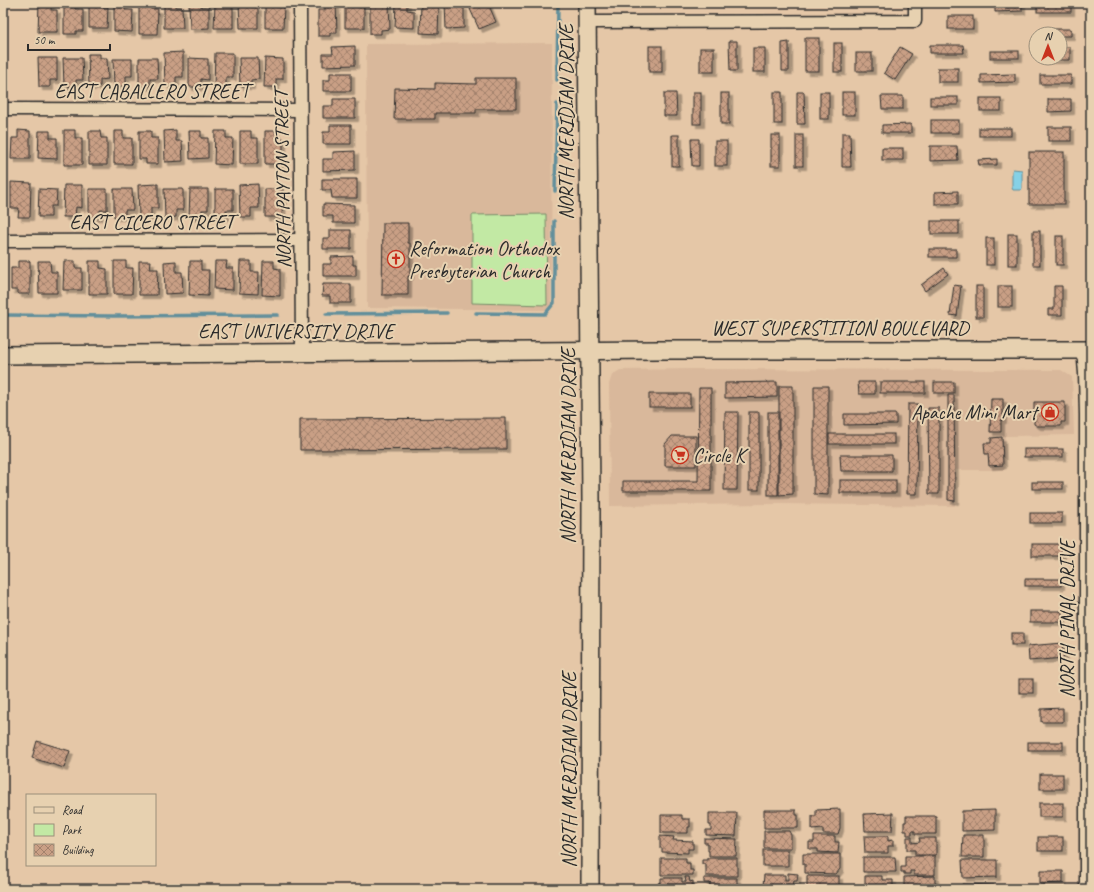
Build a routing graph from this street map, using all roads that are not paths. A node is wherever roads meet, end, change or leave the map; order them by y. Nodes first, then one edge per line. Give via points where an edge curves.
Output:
1 (300, 3) edge
2 (587, 3) edge
3 (915, 3) edge
4 (587, 22) junction
5 (3, 109) edge
6 (300, 110) junction
7 (301, 240) junction
8 (3, 241) edge
9 (1087, 350) edge
10 (589, 351) junction
11 (302, 354) junction
12 (3, 355) edge
13 (1089, 483) edge
14 (1088, 629) edge
15 (1088, 793) edge
16 (590, 889) edge
17 (1086, 889) edge

1 - 6 street, NORTH PAYTON STREET
2 - 4 main road, NORTH MERIDIAN DRIVE
3 - 4 street via 915,21
4 - 10 main road, NORTH MERIDIAN DRIVE
5 - 6 street, EAST CABALLERO STREET
6 - 7 street, NORTH PAYTON STREET
7 - 8 street, EAST CICERO STREET
7 - 11 street, NORTH PAYTON STREET
9 - 10 main road, WEST SUPERSTITION BOULEVARD
9 - 13 street, NORTH PINAL DRIVE
10 - 11 main road, EAST UNIVERSITY DRIVE
10 - 16 main road, NORTH MERIDIAN DRIVE
11 - 12 main road, EAST UNIVERSITY DRIVE
13 - 14 street, NORTH PINAL DRIVE
14 - 15 street, NORTH PINAL DRIVE
15 - 17 street, NORTH PINAL DRIVE

